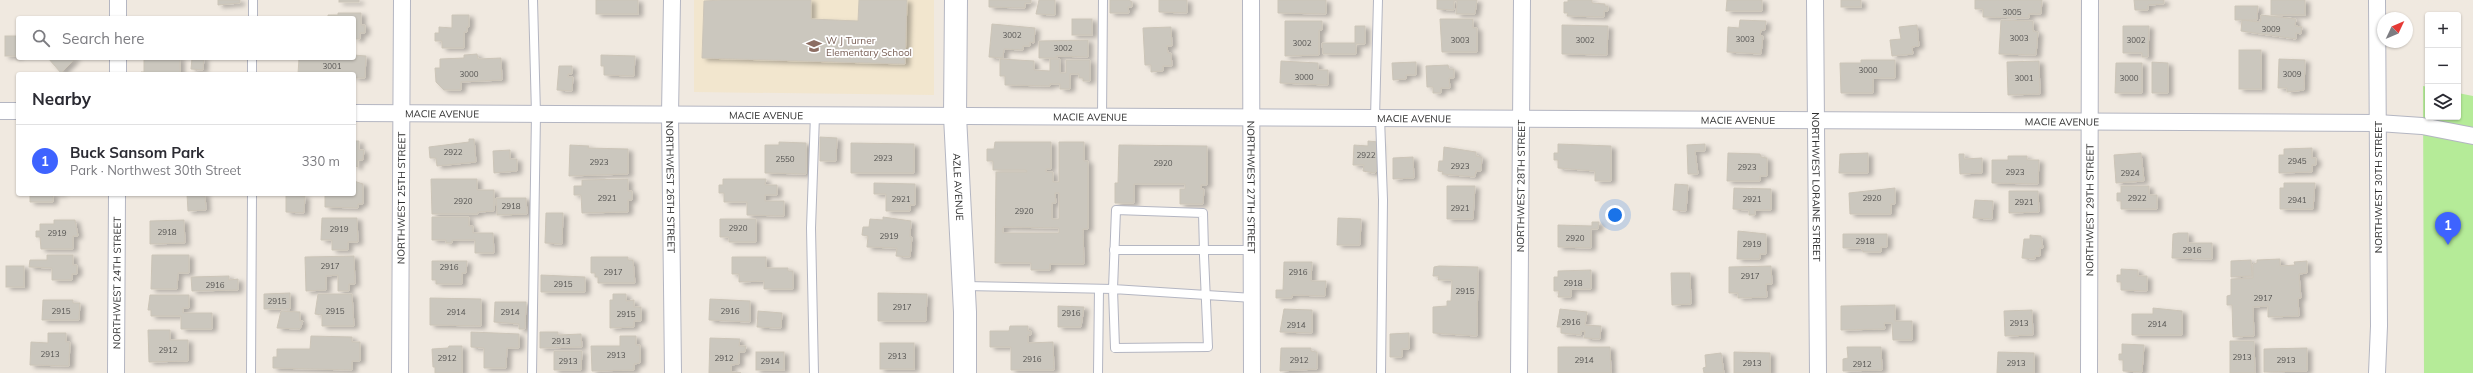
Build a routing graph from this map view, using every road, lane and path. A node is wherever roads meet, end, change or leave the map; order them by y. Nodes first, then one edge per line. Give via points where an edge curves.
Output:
1 (118, 0) edge
2 (253, 0) edge
3 (402, 0) edge
4 (533, 0) edge
5 (672, 0) edge
6 (956, 0) edge
7 (1103, 0) edge
8 (1251, 0) edge
9 (1378, 0) edge
10 (1522, 0) edge
11 (1816, 0) edge
12 (2090, 0) edge
13 (2377, 0) edge
14 (118, 16) edge
15 (253, 16) edge
16 (118, 60) edge
17 (252, 60) edge
18 (118, 72) edge
19 (252, 72) edge
20 (0, 111) edge
21 (16, 111) edge
22 (356, 113) edge
23 (402, 113) junction
24 (536, 114) junction
25 (670, 114) junction
26 (815, 115) junction
27 (955, 116) junction
28 (1102, 116) junction
29 (1252, 117) junction
30 (1378, 118) junction
31 (1521, 118) junction
32 (1816, 120) junction
33 (2090, 121) junction
34 (2378, 122) junction
35 (2473, 136) edge
36 (117, 196) edge
37 (252, 196) edge
38 (1114, 250) junction
39 (1252, 250) junction
40 (1204, 251) junction
41 (964, 286) junction
42 (1099, 289) junction
43 (1113, 290) junction
44 (1206, 296) junction
45 (1252, 298) junction
46 (116, 373) edge
47 (251, 373) edge
48 (400, 373) edge
49 (532, 373) edge
50 (673, 373) edge
51 (814, 373) edge
52 (965, 373) edge
53 (1098, 373) edge
54 (1252, 373) edge
55 (1381, 373) edge
56 (1519, 373) edge
57 (1818, 373) edge
58 (2089, 373) edge
59 (2377, 373) edge

1 - 14 street
2 - 15 lane
3 - 23 street, NORTHWEST 25TH STREET
4 - 24 lane
5 - 25 street, NORTHWEST 26TH STREET
6 - 27 main road, AZLE AVENUE
7 - 28 lane
8 - 29 street, NORTHWEST 27TH STREET
9 - 30 lane
10 - 31 street, NORTHWEST 28TH STREET
11 - 32 street, NORTHWEST LORAINE STREET
12 - 33 street, NORTHWEST 29TH STREET
13 - 34 street, NORTHWEST 30TH STREET
16 - 18 street
17 - 19 lane
20 - 21 street
22 - 23 street, MACIE AVENUE
23 - 24 street, MACIE AVENUE
23 - 48 street, NORTHWEST 25TH STREET
24 - 25 street, MACIE AVENUE
24 - 49 lane
25 - 26 street, MACIE AVENUE
25 - 50 street, NORTHWEST 26TH STREET
26 - 27 street, MACIE AVENUE
26 - 51 lane via 811,228
27 - 28 street, MACIE AVENUE
27 - 41 main road, AZLE AVENUE
28 - 29 street, MACIE AVENUE
29 - 30 street, MACIE AVENUE
29 - 39 street, NORTHWEST 27TH STREET
30 - 31 street, MACIE AVENUE
30 - 55 lane via 1384,200
31 - 32 street, MACIE AVENUE
31 - 56 street, NORTHWEST 28TH STREET
32 - 33 street, MACIE AVENUE
32 - 57 street, NORTHWEST LORAINE STREET
33 - 34 street, MACIE AVENUE
33 - 58 street, NORTHWEST 29TH STREET
34 - 35 street, MACIE AVENUE via 2422,126
34 - 59 street, NORTHWEST 30TH STREET
36 - 46 street, NORTHWEST 24TH STREET
37 - 47 lane
38 - 40 lane
38 - 40 lane via 1116,210 1203,213
38 - 43 lane
39 - 40 lane
39 - 45 street, NORTHWEST 27TH STREET
40 - 44 lane
41 - 42 lane
41 - 52 main road, AZLE AVENUE
42 - 43 lane
42 - 53 lane
43 - 44 lane
43 - 44 lane via 1115,348 1208,347
44 - 45 lane
45 - 54 street, NORTHWEST 27TH STREET

